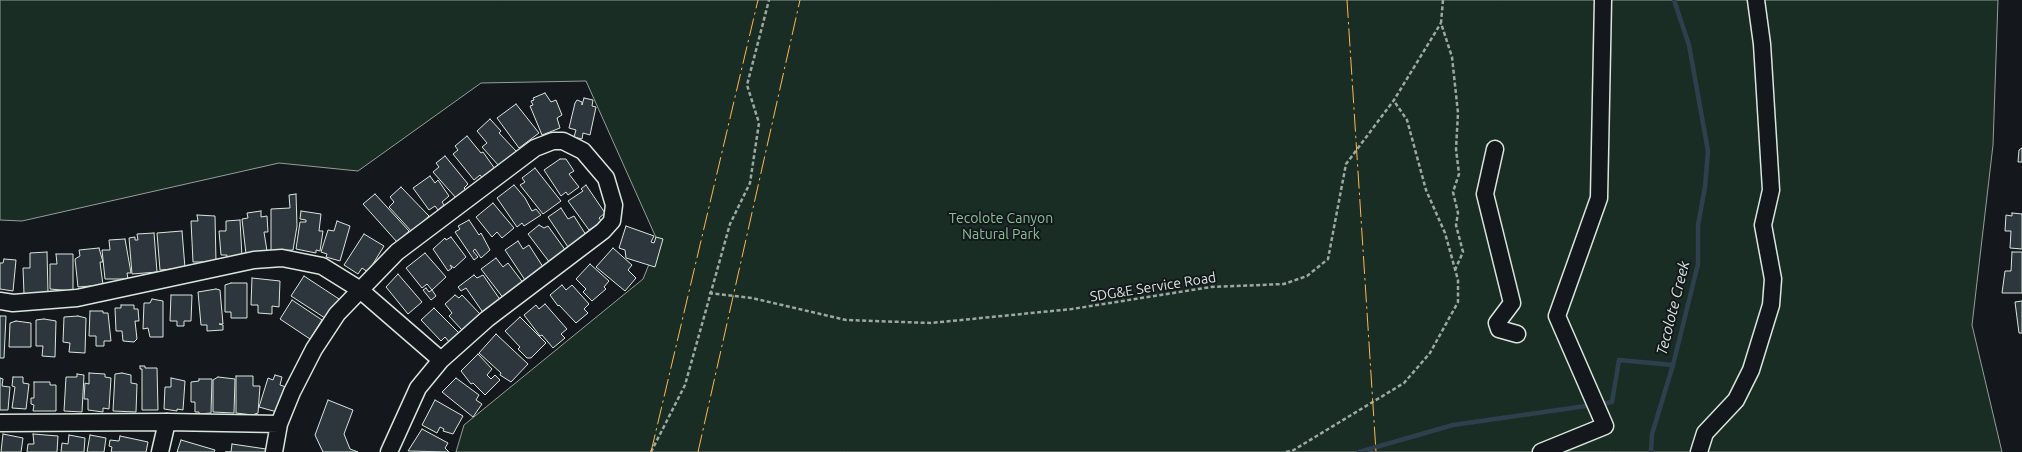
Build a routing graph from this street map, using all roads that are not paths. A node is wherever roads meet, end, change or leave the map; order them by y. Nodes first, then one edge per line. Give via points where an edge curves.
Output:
1 (1602, 0) edge
2 (1756, 0) edge
3 (1496, 149) dead end
4 (359, 289) junction
5 (0, 301) edge
6 (1517, 334) dead end
7 (442, 360) junction
8 (167, 422) junction
9 (0, 423) edge
10 (279, 424) junction
11 (160, 452) edge
12 (274, 452) edge
13 (389, 452) edge
14 (1541, 452) edge
15 (1699, 452) edge

1 - 14 street via 1599,198 1557,316 1605,426
2 - 15 street via 1762,44 1771,190 1763,225 1772,279 1771,305 1751,370 1736,400 1704,433
3 - 6 street via 1485,194 1512,303 1497,323 1499,329
4 - 5 street via 322,266 282,258 254,260 77,298
4 - 7 street
4 - 7 street via 397,252 535,148 553,140 563,141 583,151 606,178 614,205 612,221 487,319
4 - 10 street via 337,314 314,349
7 - 13 street via 418,388
8 - 9 street
8 - 10 street
8 - 11 street
10 - 12 street

